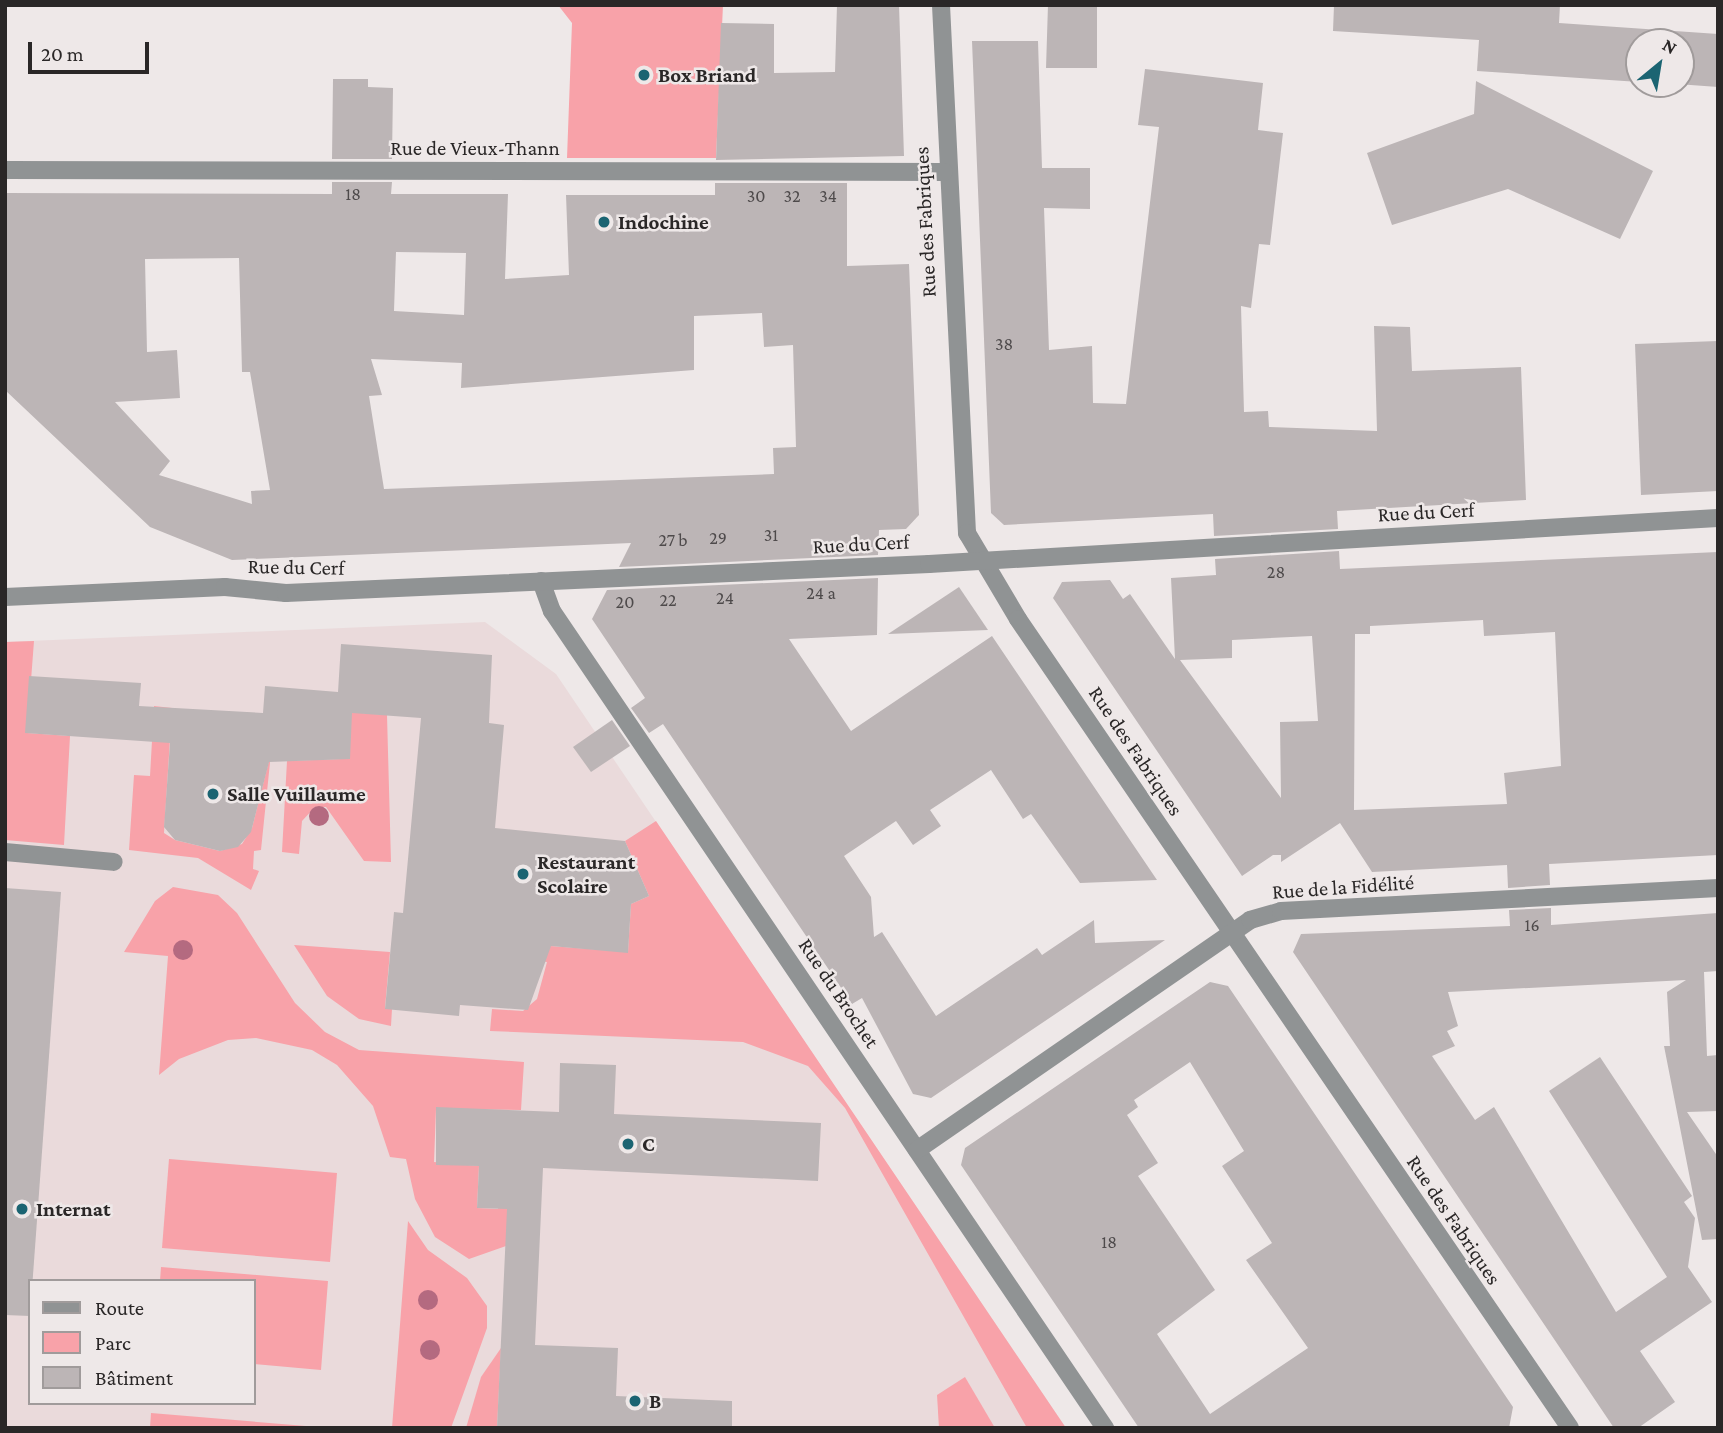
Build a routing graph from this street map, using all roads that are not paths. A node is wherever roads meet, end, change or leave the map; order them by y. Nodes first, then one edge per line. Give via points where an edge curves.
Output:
1 (941, 5) edge
2 (5, 170) edge
3 (944, 172) junction
4 (1718, 518) edge
5 (980, 561) junction
6 (541, 581) junction
7 (5, 597) edge
8 (5, 852) edge
9 (114, 863) dead end
10 (1718, 888) edge
11 (1230, 930) junction
12 (917, 1150) junction
13 (1566, 1426) edge
14 (1105, 1428) edge

1 - 3 street, Rue des Fabriques
2 - 3 street, Rue de Vieux-Thann
3 - 5 street, Rue des Fabriques via 962,501
4 - 5 street, Rue du Cerf
5 - 6 street, Rue du Cerf
5 - 11 street, Rue des Fabriques
6 - 7 street, Rue du Cerf
6 - 12 street, Rue du Brochet via 552,611
8 - 9 street
10 - 11 street, Rue de la Fidélité via 1281,911
11 - 12 street, Rue de la Fidélité
11 - 13 street, Rue des Fabriques
12 - 14 street, Rue du Brochet

